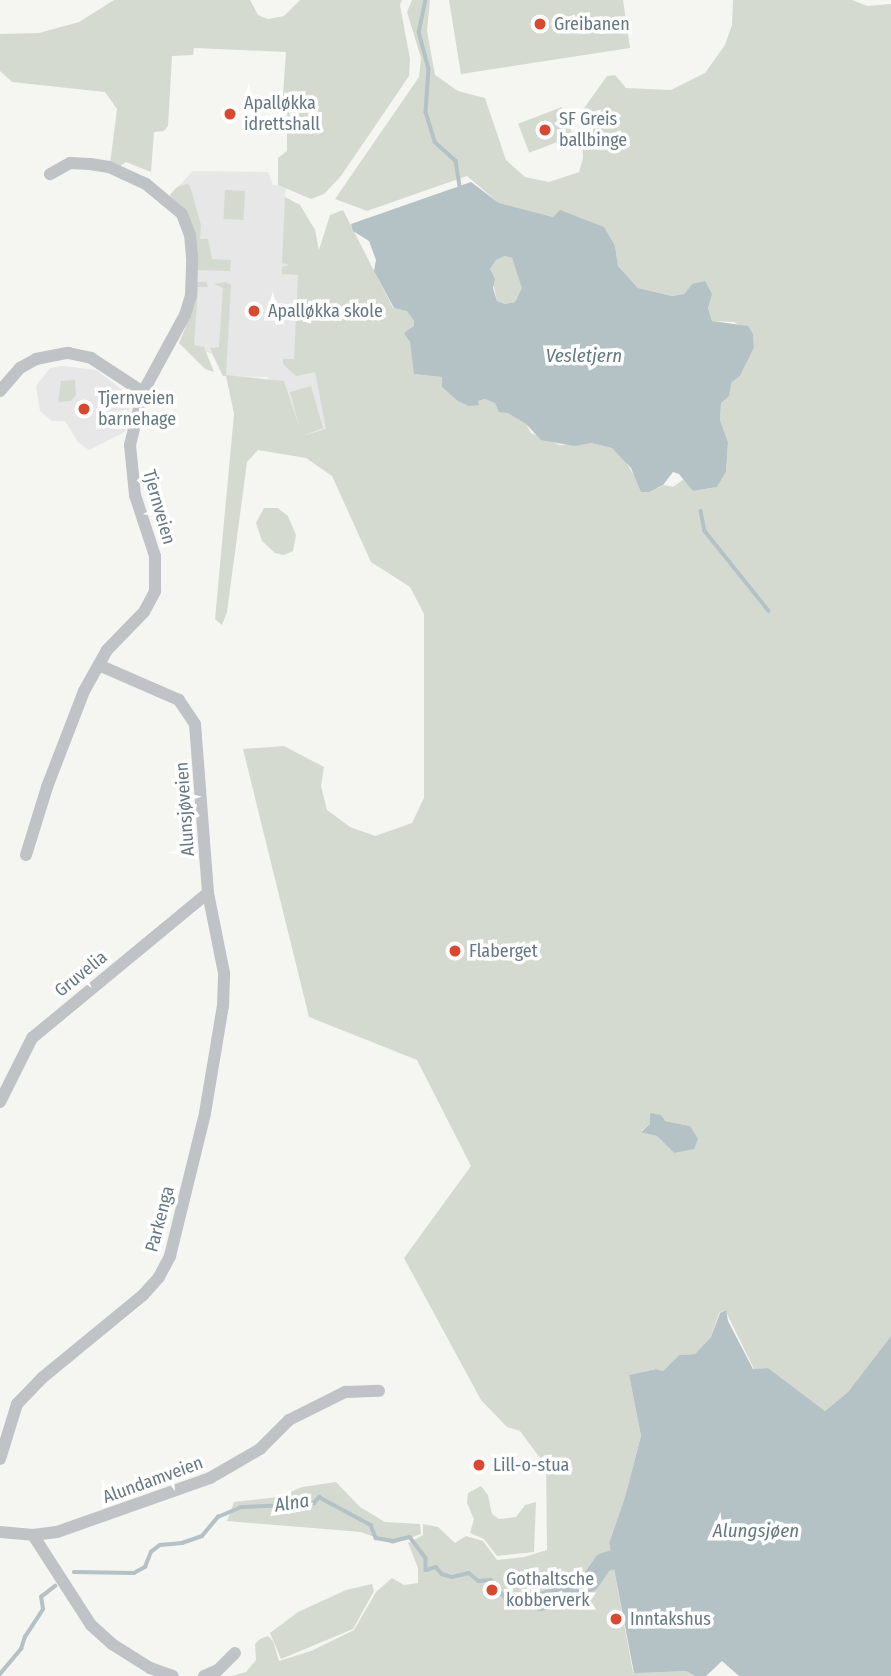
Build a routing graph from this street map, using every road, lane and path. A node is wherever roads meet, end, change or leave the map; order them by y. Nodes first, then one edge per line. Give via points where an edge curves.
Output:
1 (50, 174) dead end
2 (0, 391) edge
3 (143, 392) junction
4 (99, 665) junction
5 (26, 855) dead end
6 (208, 893) junction
7 (223, 1006) joint
8 (0, 1102) edge
9 (379, 1391) dead end
10 (0, 1459) edge
11 (0, 1532) edge
12 (33, 1535) junction
13 (235, 1653) dead end
14 (173, 1676) edge
15 (204, 1676) edge

1 - 3 street, Tjernveien via 70,163 109,167 146,184 182,214 190,235 191,295 178,333
2 - 3 street via 16,371 36,359 68,353 91,358
3 - 4 street, Tjernveien via 129,458 157,580 144,612 121,633
4 - 5 street, Tjernveien via 72,720
4 - 6 street, Alunsjøveien via 174,697 189,712 198,740
6 - 7 street, Alunsjøveien via 222,952
6 - 8 street, Gruvelia via 32,1038
7 - 10 street, Parkenga via 205,1113 170,1256 143,1296 17,1404
9 - 12 street, Alundamveien via 345,1392 289,1420 260,1449 210,1478 57,1532
11 - 12 street, Alundamveien
12 - 14 street via 91,1625 149,1668
13 - 15 street via 218,1670

